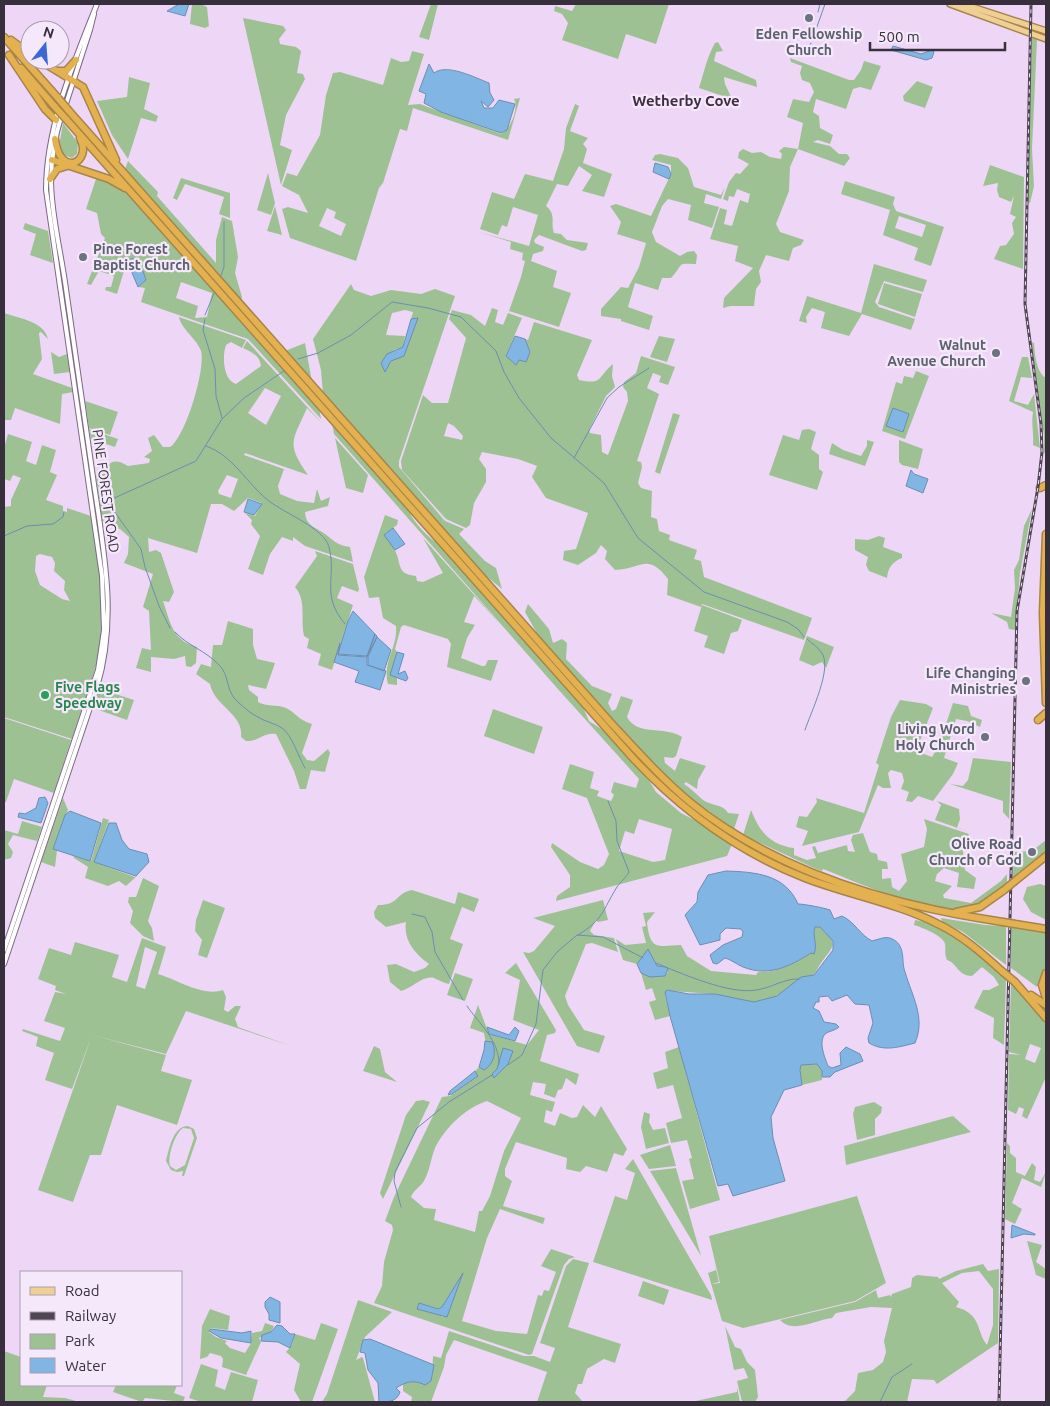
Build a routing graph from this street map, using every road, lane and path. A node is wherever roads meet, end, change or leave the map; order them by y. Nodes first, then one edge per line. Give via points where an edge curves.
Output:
1 (98, 4) edge
2 (950, 4) edge
3 (963, 4) edge
4 (94, 14) junction
5 (1014, 23) junction
6 (1046, 31) edge
7 (4, 36) edge
8 (1046, 37) edge
9 (20, 47) edge
10 (4, 49) edge
11 (9, 55) junction
12 (76, 60) junction
13 (70, 66) edge
14 (54, 70) edge
15 (72, 80) junction
16 (56, 120) junction
17 (76, 130) junction
18 (55, 139) junction
19 (52, 160) junction
20 (72, 167) junction
21 (120, 168) junction
22 (50, 179) junction
23 (133, 194) junction
24 (94, 500) junction
25 (1046, 534) edge
26 (1043, 612) junction
27 (1046, 641) edge
28 (1046, 691) edge
29 (1046, 703) edge
30 (1046, 713) edge
31 (1038, 720) dead end
32 (73, 751) junction
33 (1046, 856) edge
34 (938, 912) junction
35 (1046, 929) edge
36 (4, 950) edge
37 (4, 964) edge
38 (1046, 973) edge
39 (1015, 982) junction
40 (1046, 998) edge
41 (1046, 1005) edge
42 (1046, 1018) edge

1 - 4 main road, PINE FOREST ROAD
2 - 5 main road
3 - 5 main road
4 - 12 main road, PINE FOREST ROAD
4 - 15 main road, PINE FOREST ROAD
5 - 6 main road
5 - 8 main road
7 - 9 highway
7 - 21 highway, bridge
10 - 11 highway
11 - 16 highway
11 - 17 highway, bridge
12 - 13 highway
12 - 15 main road, PINE FOREST ROAD
14 - 15 highway
15 - 16 main road, PINE FOREST ROAD
15 - 18 main road, PINE FOREST ROAD
15 - 21 highway via 83,87
16 - 24 main road, PINE FOREST ROAD via 48,158 47,202
17 - 18 highway via 84,150 74,162 61,159
17 - 23 highway
18 - 19 main road, PINE FOREST ROAD
19 - 20 highway
19 - 22 main road, PINE FOREST ROAD
20 - 22 highway via 59,167
20 - 23 highway via 112,181
21 - 34 highway via 611,723 673,788 723,826 776,857 831,879
22 - 24 main road, PINE FOREST ROAD via 54,229 65,281
23 - 39 highway, bridge via 625,750 672,796 722,834 761,857 811,880 940,925 973,946
24 - 32 main road, PINE FOREST ROAD via 105,614 99,666
25 - 26 highway
26 - 27 highway
26 - 28 highway
28 - 29 highway
30 - 31 highway
32 - 36 main road, PINE FOREST ROAD
32 - 37 main road, PINE FOREST ROAD
33 - 34 highway, bridge via 1004,890 973,909
34 - 35 highway, bridge
38 - 40 highway via 1042,984
39 - 41 highway
39 - 42 highway

